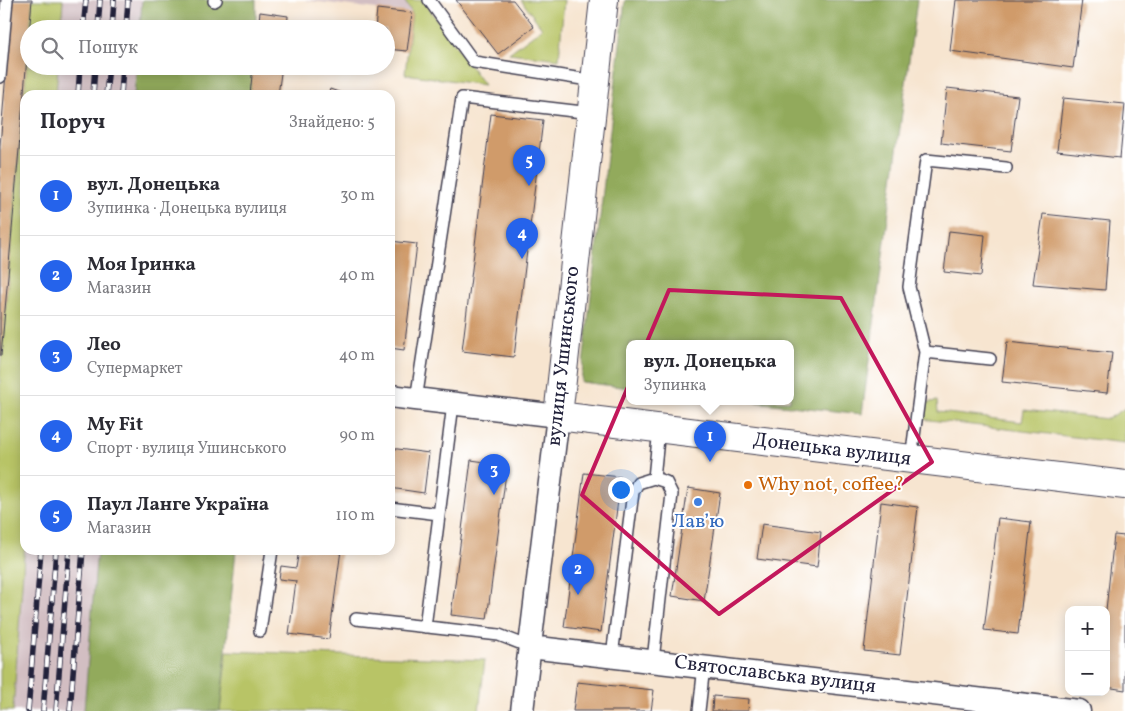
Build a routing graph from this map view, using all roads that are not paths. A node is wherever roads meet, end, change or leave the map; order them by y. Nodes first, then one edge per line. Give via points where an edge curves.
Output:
1 (7, 0) edge
2 (429, 0) edge
3 (604, 0) edge
4 (0, 76) edge
5 (595, 81) junction
6 (591, 113) junction
7 (1006, 168) dead end
8 (926, 352) junction
9 (990, 359) dead end
10 (395, 397) edge
11 (416, 400) junction
12 (453, 404) junction
13 (558, 416) junction
14 (659, 429) junction
15 (912, 459) junction
16 (654, 478) junction
17 (1125, 485) edge
18 (395, 509) edge
19 (439, 514) junction
20 (271, 555) edge
21 (356, 619) dead end
22 (425, 627) junction
23 (260, 630) dead end
24 (530, 647) junction
25 (612, 656) junction
26 (653, 660) junction
27 (704, 666) junction
28 (522, 711) edge
29 (699, 711) edge
30 (1079, 711) edge

1 - 4 lane
2 - 5 lane via 474,62
3 - 5 street, вулиця Ушинського
5 - 6 street, вулиця Ушинського
6 - 11 lane via 462,98
6 - 13 street, вулиця Ушинського
7 - 8 lane via 926,160 909,287
8 - 9 lane
8 - 15 lane
10 - 11 street, Донецька вулиця
11 - 12 street, Донецька вулиця
12 - 13 street, Донецька вулиця
12 - 19 lane
13 - 14 street, Донецька вулиця
13 - 24 street, вулиця Ушинського
14 - 15 street, Донецька вулиця
14 - 16 lane
15 - 17 street, Донецька вулиця
16 - 25 lane via 638,483 633,492
16 - 26 lane via 666,482 672,494
18 - 19 lane
19 - 22 lane
20 - 23 lane
21 - 22 lane
22 - 24 lane via 499,634
24 - 25 street, Святославська вулиця
24 - 28 street, вулиця Ушинського
25 - 26 street, Святославська вулиця
26 - 27 street, Святославська вулиця
27 - 29 lane
27 - 30 street, Святославська вулиця

